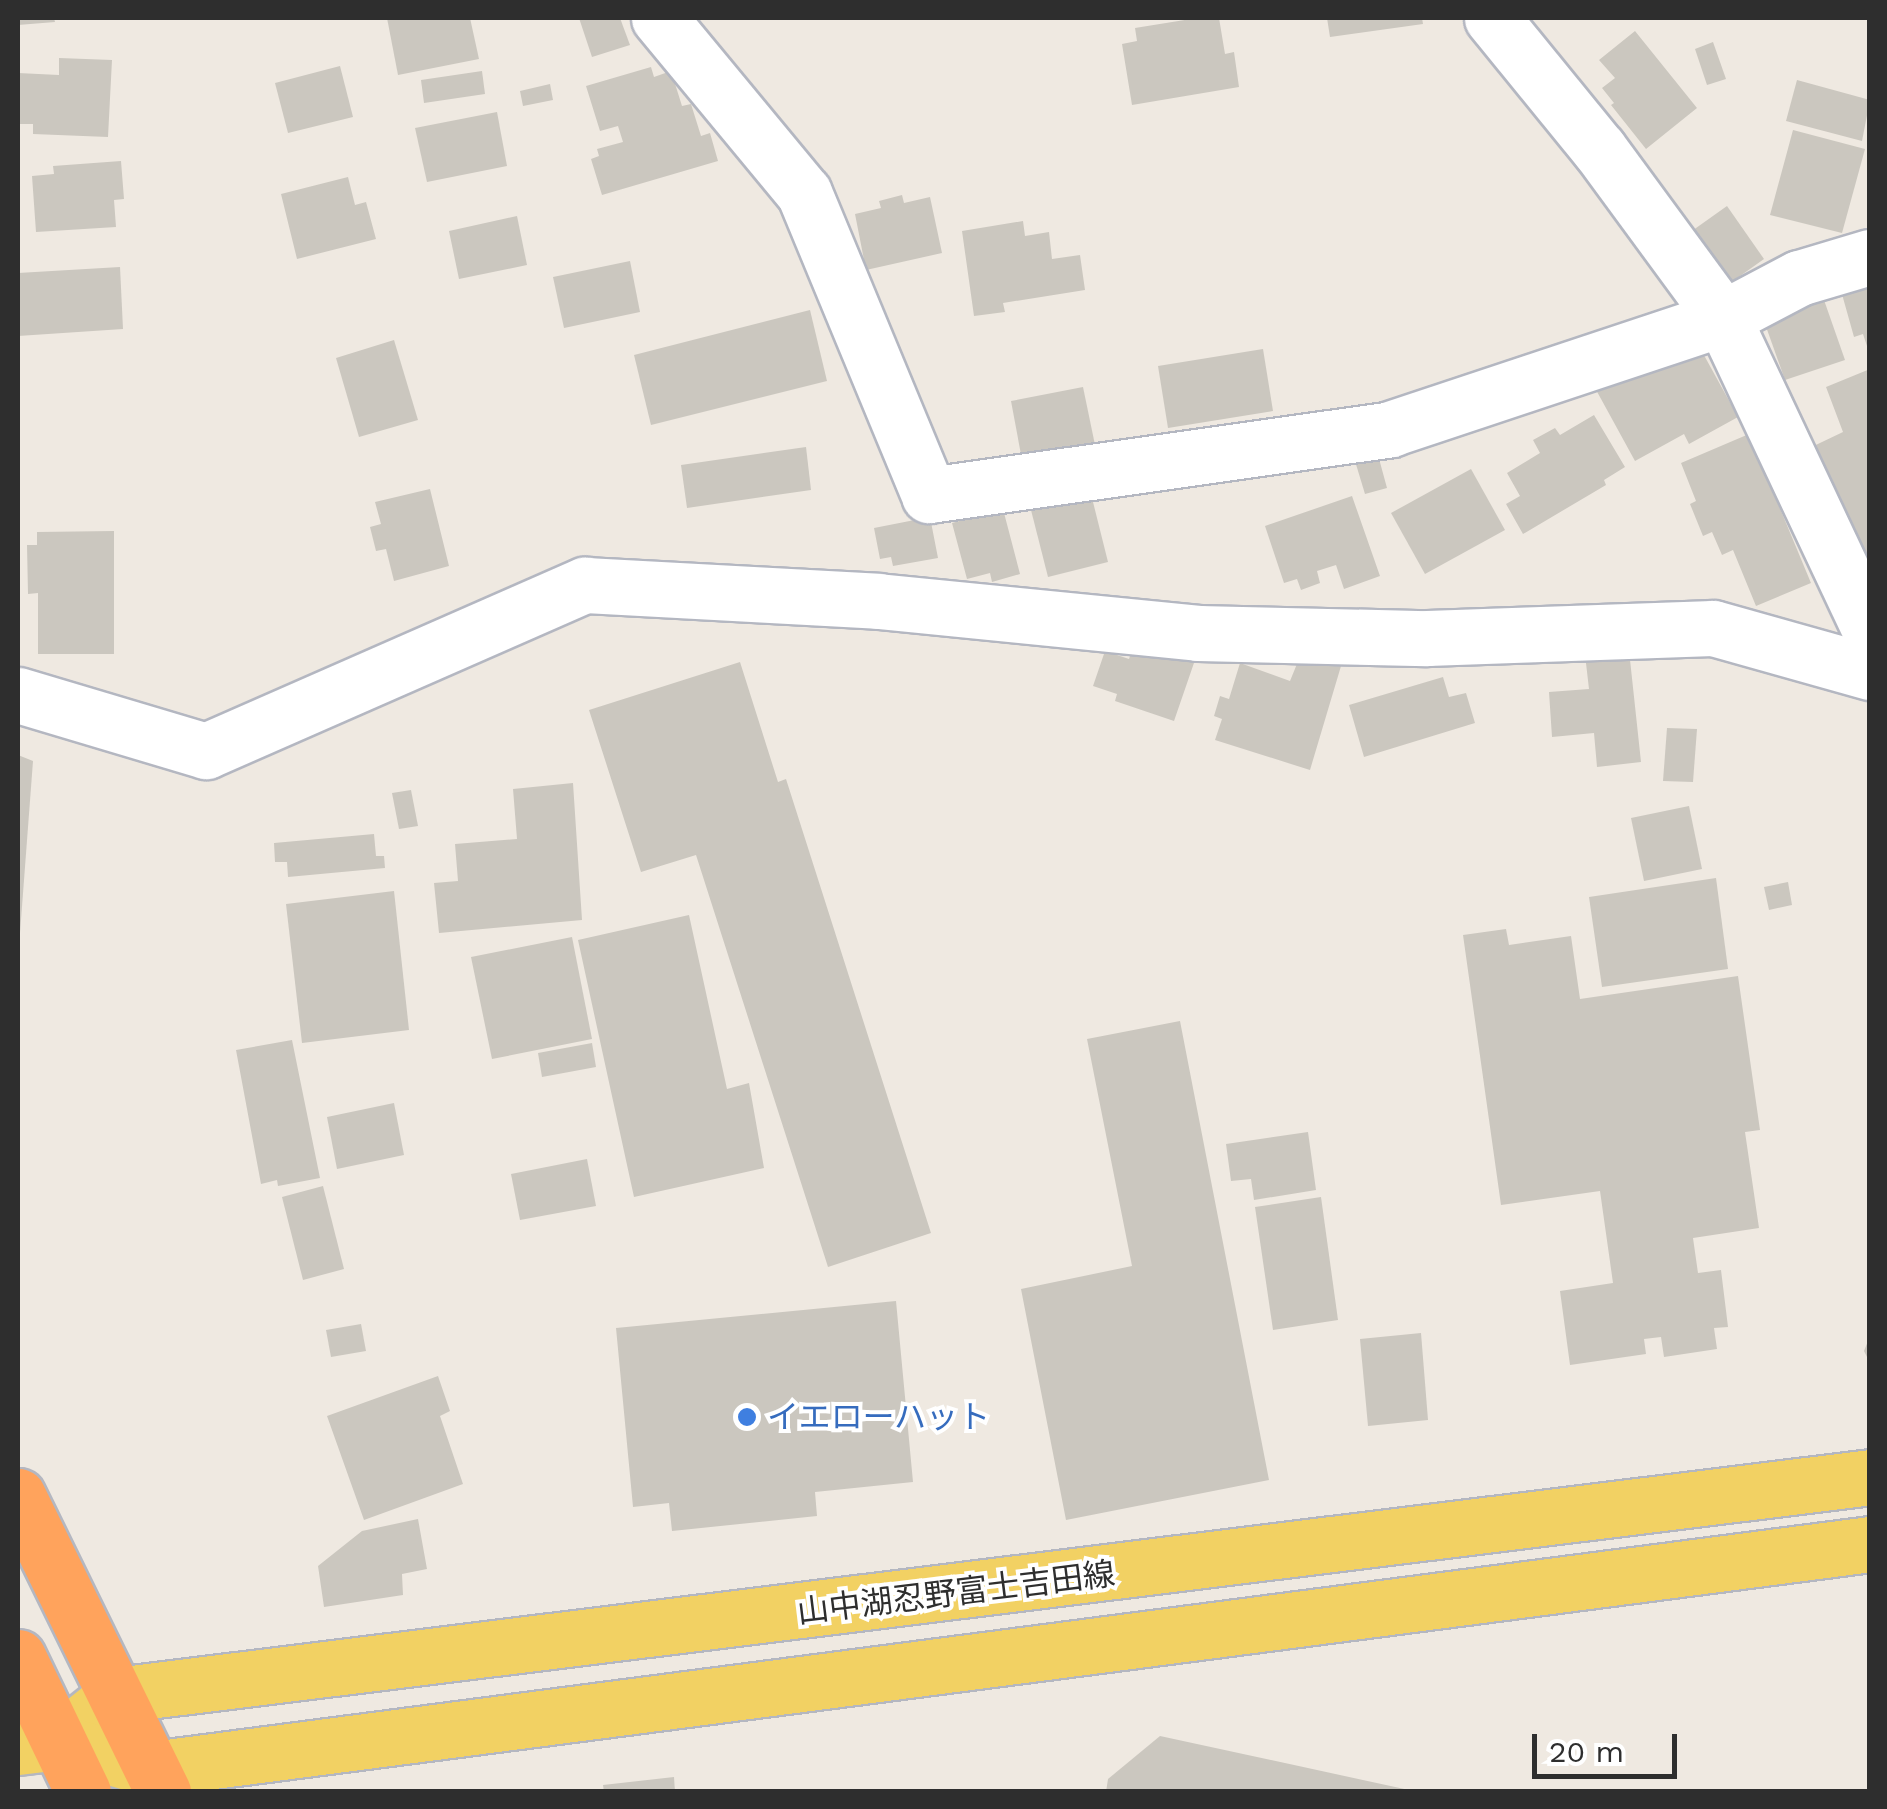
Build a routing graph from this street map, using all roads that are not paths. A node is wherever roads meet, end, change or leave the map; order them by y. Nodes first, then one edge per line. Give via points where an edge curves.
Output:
1 (659, 18) edge
2 (1492, 18) edge
3 (1870, 257) edge
4 (1723, 318) junction
5 (1870, 631) edge
6 (1870, 672) edge
7 (18, 695) edge
8 (1870, 1477) edge
9 (18, 1496) edge
10 (1870, 1544) edge
11 (18, 1656) edge
12 (116, 1695) junction
13 (38, 1744) edge
14 (158, 1780) edge
15 (83, 1792) edge

1 - 4 street via 804,193 929,495 1390,429
2 - 4 street via 1600,150
3 - 4 street via 1799,278
4 - 5 street
6 - 7 street via 1713,628 1427,638 1198,633 878,601 586,586 206,751
8 - 12 main road, 山中湖忍野富士吉田線
9 - 12 highway
10 - 14 main road
11 - 13 highway
12 - 13 main road
12 - 14 highway
13 - 14 main road
13 - 15 highway

